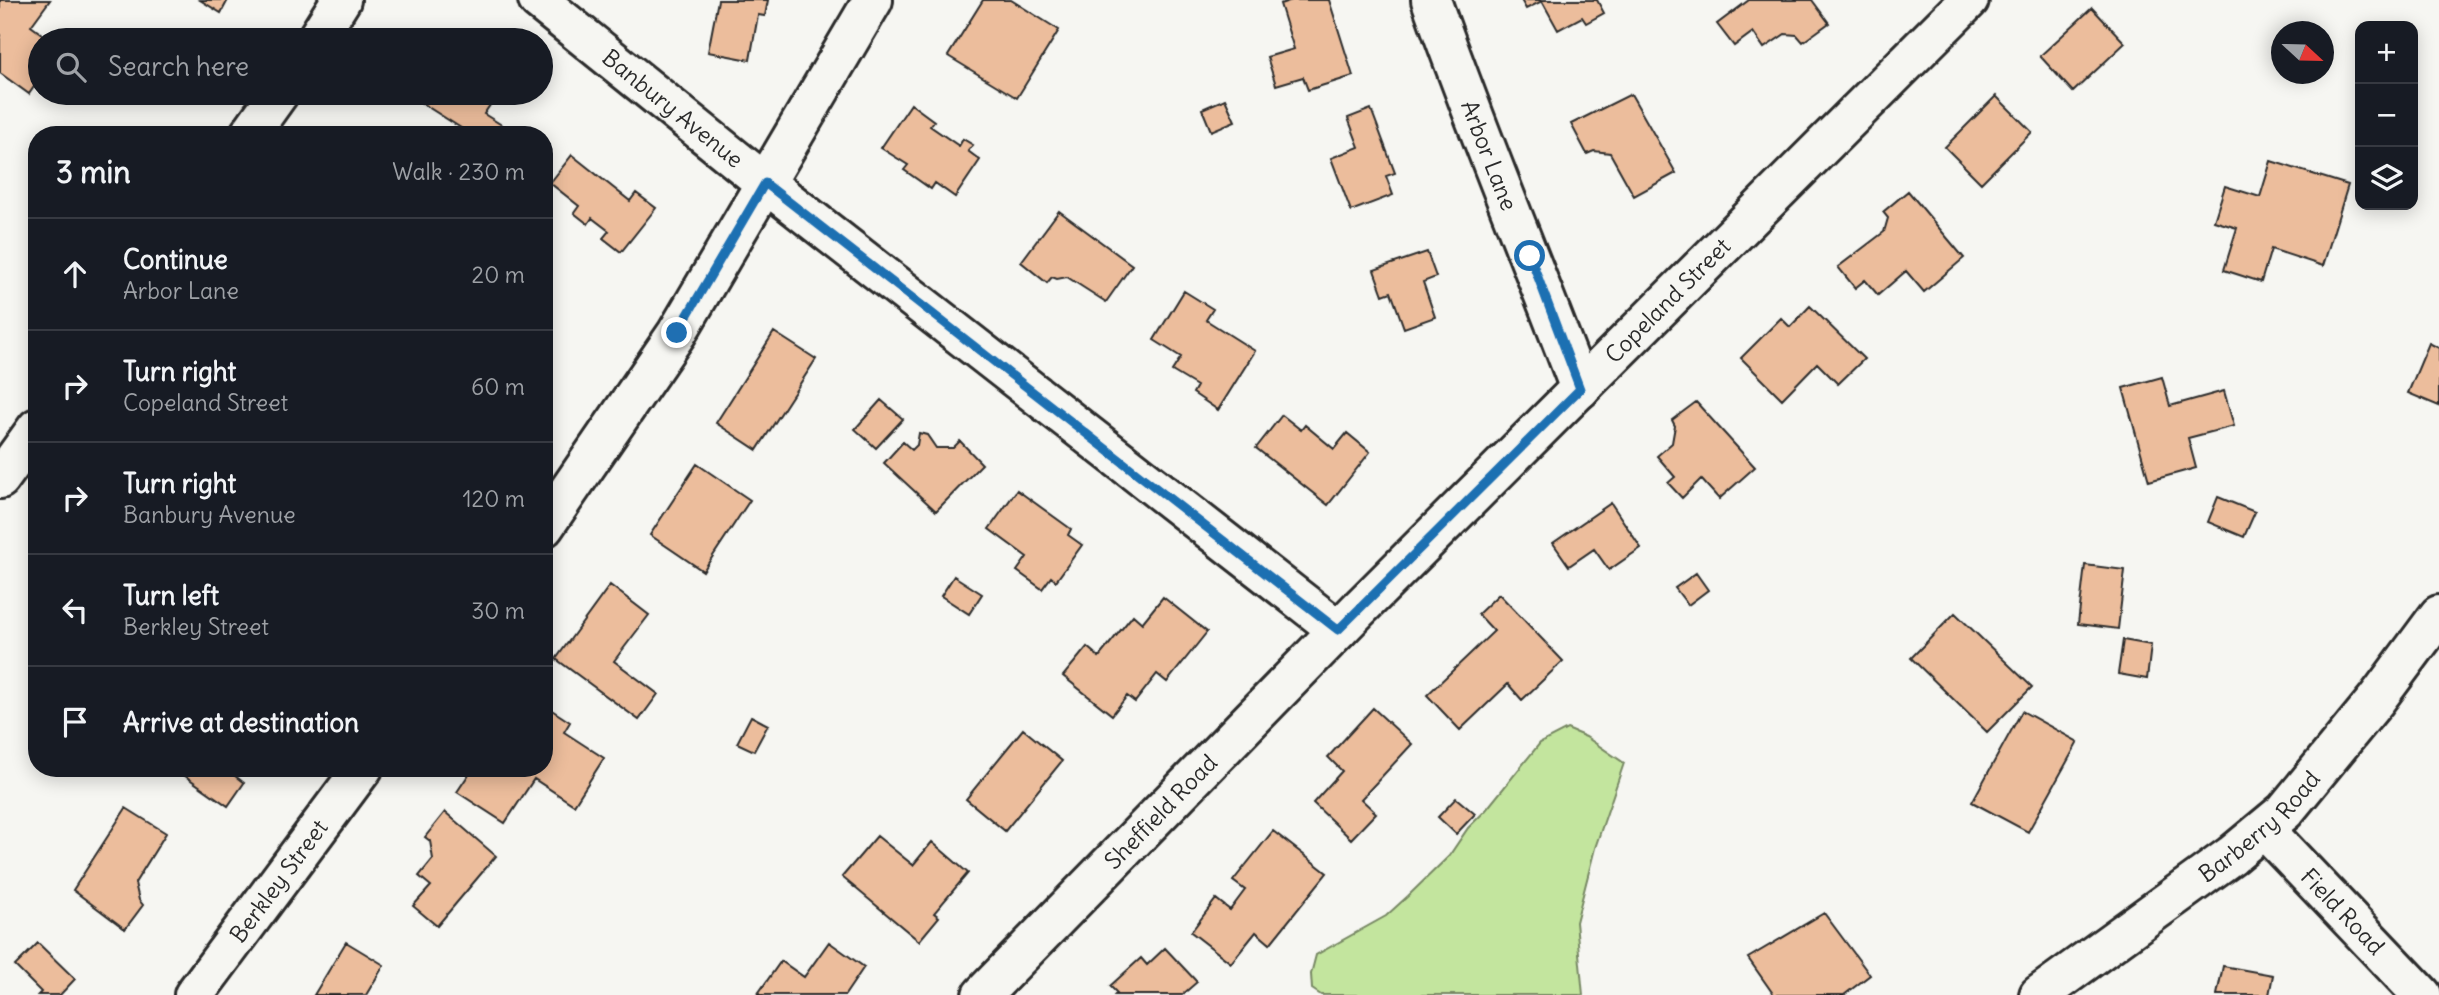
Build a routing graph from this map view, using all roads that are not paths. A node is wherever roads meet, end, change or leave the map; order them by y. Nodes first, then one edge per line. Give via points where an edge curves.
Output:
1 (341, 0) edge
2 (538, 0) edge
3 (873, 0) edge
4 (1431, 0) edge
5 (1969, 0) edge
6 (324, 28) edge
7 (270, 105) edge
8 (255, 126) edge
9 (765, 183) junction
10 (1580, 389) junction
11 (28, 440) edge
12 (0, 479) edge
13 (553, 514) edge
14 (2439, 615) edge
15 (1338, 630) junction
16 (356, 777) edge
17 (2264, 829) junction
18 (194, 995) edge
19 (982, 995) edge
20 (2039, 995) edge
21 (2422, 995) edge

1 - 6 street
2 - 9 street, Banbury Avenue
3 - 9 street
4 - 10 street, Arbor Lane
5 - 10 street, Copeland Street
7 - 8 street
9 - 13 street via 677,333
9 - 15 street, Banbury Avenue
10 - 15 street, Copeland Street
11 - 12 street
14 - 17 street, Barberry Road via 2376,700 2285,811
15 - 19 street, Sheffield Road
16 - 18 street, Berkley Street
17 - 20 street, Barberry Road
17 - 21 street, Field Road

